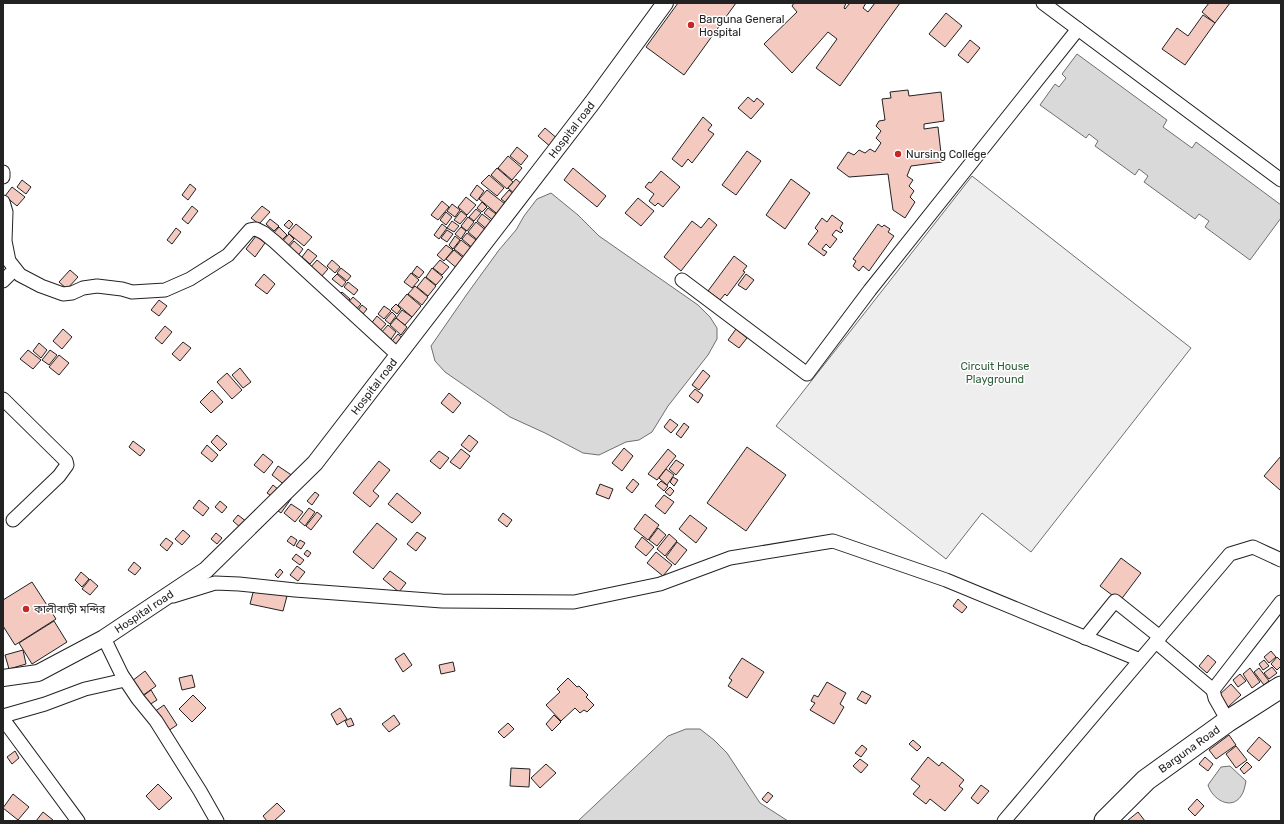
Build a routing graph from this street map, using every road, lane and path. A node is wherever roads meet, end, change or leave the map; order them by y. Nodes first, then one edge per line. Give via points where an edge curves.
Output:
1 (665, 3) edge
2 (1043, 3) edge
3 (1078, 29) junction
4 (3, 172) edge
5 (3, 177) edge
6 (1281, 180) edge
7 (3, 202) edge
8 (15, 269) junction
9 (682, 280) dead end
10 (3, 281) edge
11 (399, 356) junction
12 (3, 399) edge
13 (13, 520) dead end
14 (1281, 560) edge
15 (162, 599) junction
16 (1281, 602) edge
17 (1085, 638) junction
18 (1158, 639) junction
19 (105, 642) junction
20 (1140, 660) junction
21 (124, 677) junction
22 (3, 678) edge
23 (1281, 687) edge
24 (1213, 690) junction
25 (3, 716) edge
26 (3, 719) edge
27 (1228, 721) junction
28 (78, 821) edge
29 (217, 821) edge
30 (1004, 821) edge
31 (1105, 821) edge

1 - 11 street, Hospital road via 587,110
2 - 3 street
3 - 6 street
3 - 9 street via 870,290 807,374
4 - 5 street
7 - 8 street via 6,212 5,241 10,261
8 - 10 street
8 - 11 street via 20,275 63,294 97,286 132,292 165,290 190,279 228,255 250,230 256,229 275,242
11 - 15 street, Hospital road via 315,464 206,570
12 - 13 street via 66,461 67,465
14 - 18 street via 1254,547 1230,554
15 - 17 street via 215,583 442,601 574,602 660,584 730,558 833,541 946,580
15 - 19 street, Hospital road
16 - 24 street
17 - 18 street via 1115,601
17 - 20 street
18 - 20 street
18 - 24 street
19 - 21 street
19 - 22 street, Hospital road via 38,673
20 - 30 street
21 - 25 street
21 - 29 street via 138,700 156,721
23 - 27 main road, Barguna Road
24 - 27 street
26 - 28 street
27 - 31 main road, Barguna Road via 1146,780

